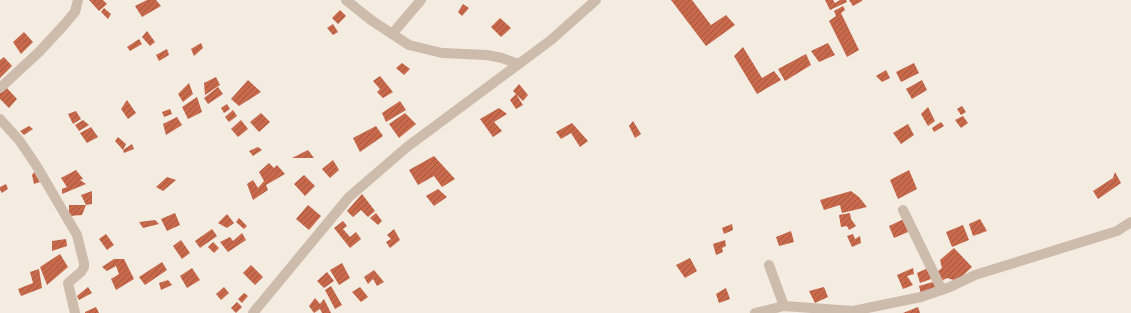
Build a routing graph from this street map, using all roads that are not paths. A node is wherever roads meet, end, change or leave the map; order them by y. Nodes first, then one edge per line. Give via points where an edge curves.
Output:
1 (78, 0) edge
2 (346, 0) edge
3 (421, 0) edge
4 (596, 0) edge
5 (392, 34) junction
6 (518, 64) junction
7 (0, 88) edge
8 (0, 119) edge
9 (903, 210) dead end
10 (1131, 222) edge
11 (768, 265) dead end
12 (942, 290) junction
13 (784, 306) junction
14 (854, 312) edge
15 (75, 313) edge
16 (253, 313) edge
17 (755, 313) edge

1 - 7 street via 75,12 64,25
2 - 5 street
3 - 5 street
4 - 6 street via 551,40
5 - 6 street via 409,45 428,50 487,55
6 - 16 street via 407,147 349,197
8 - 15 street via 19,140 36,165 77,235 84,263 81,272 68,283
9 - 12 street
10 - 12 street via 1116,231 974,275
11 - 13 street
12 - 14 street
13 - 14 street
13 - 17 street

